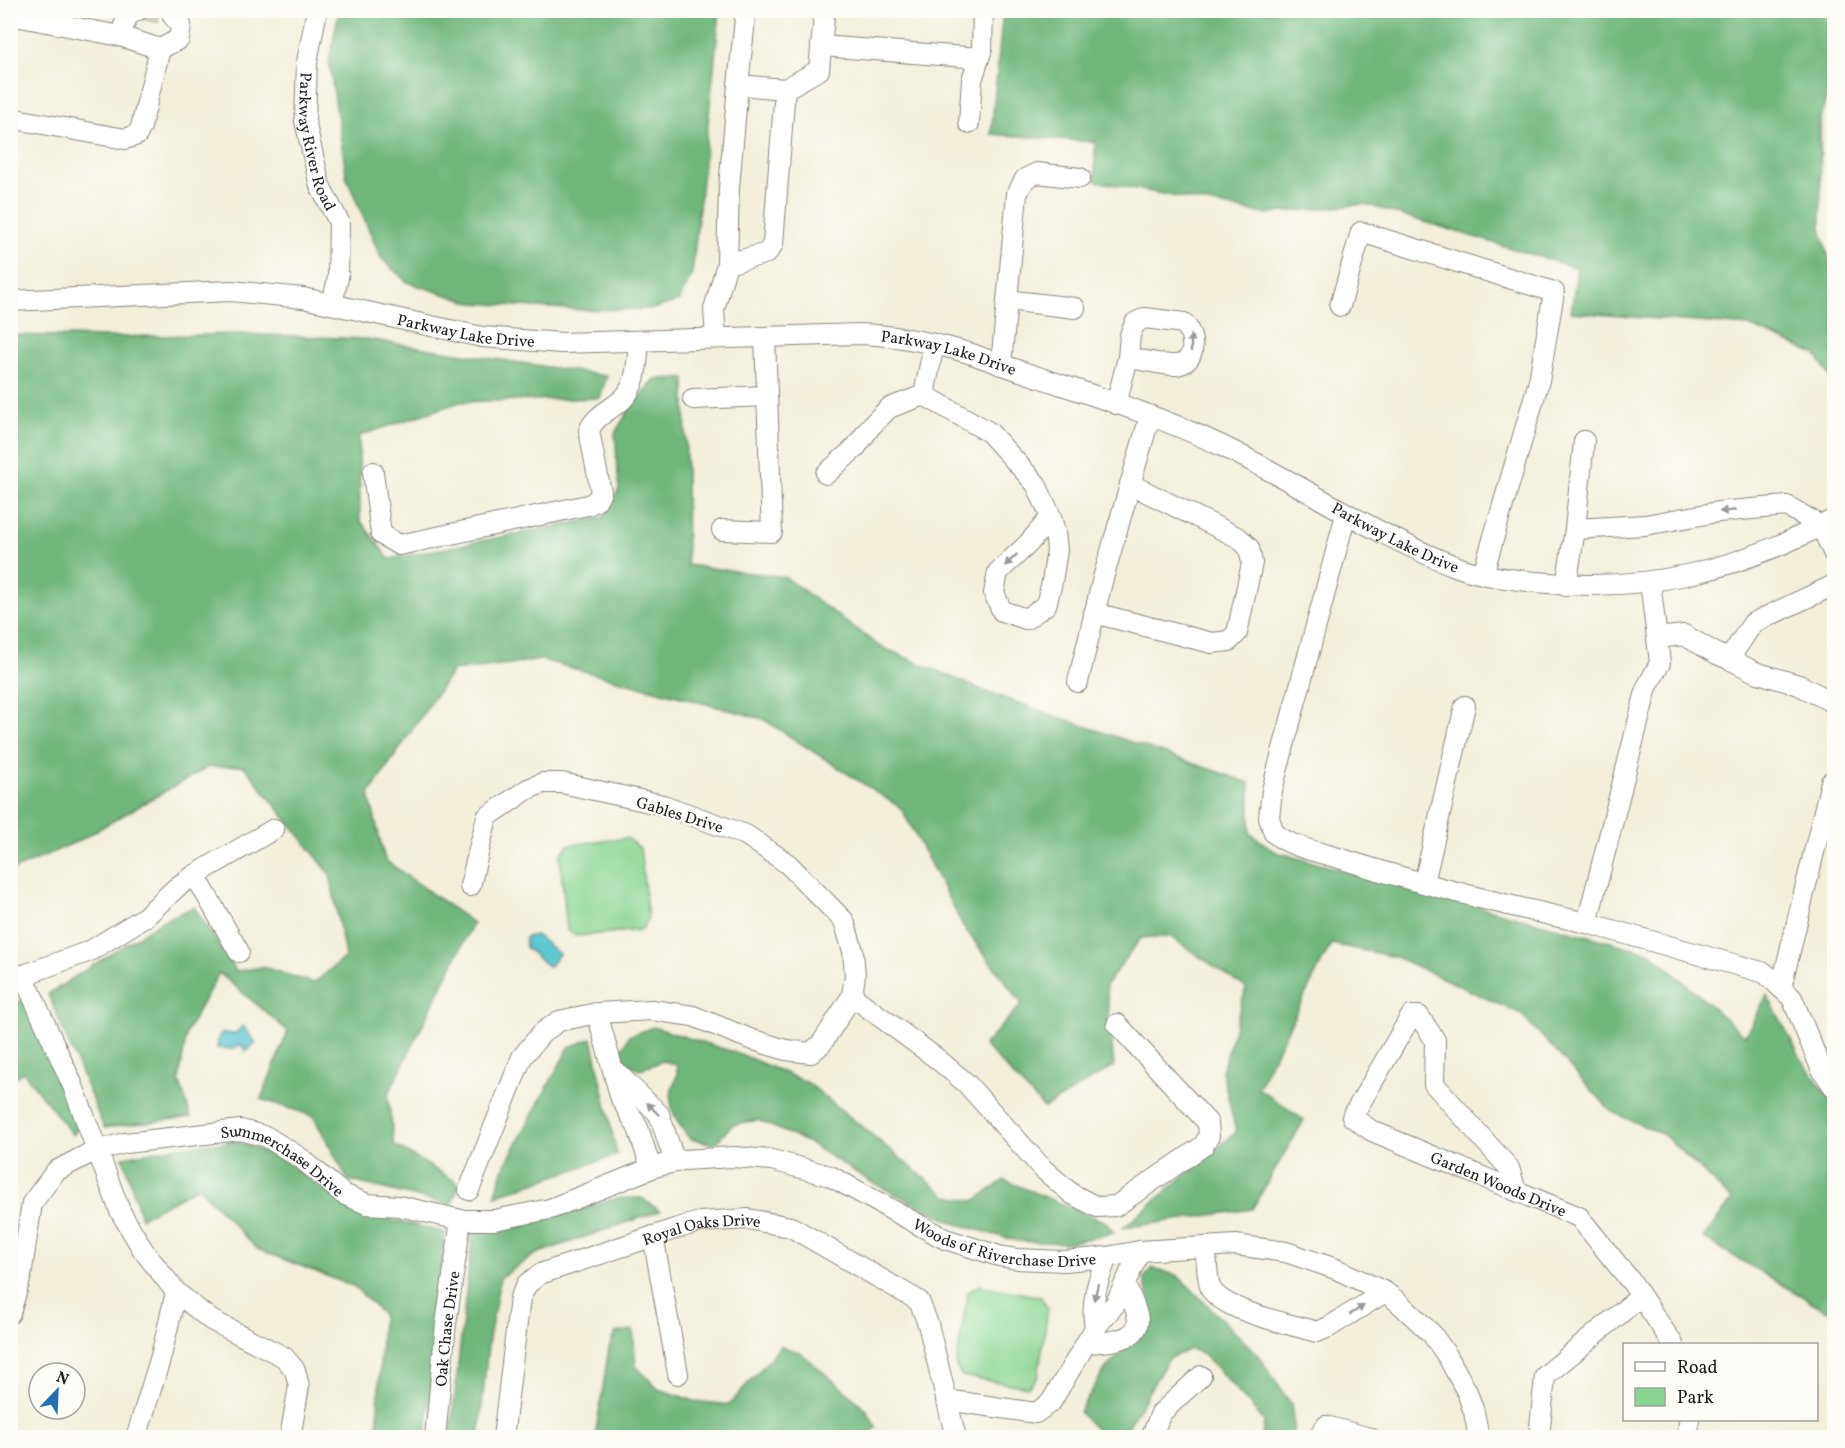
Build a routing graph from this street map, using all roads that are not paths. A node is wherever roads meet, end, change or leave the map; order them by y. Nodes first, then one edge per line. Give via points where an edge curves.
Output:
1 (138, 10) edge
2 (317, 10) edge
3 (746, 10) edge
4 (818, 10) edge
5 (983, 10) edge
6 (10, 15) edge
7 (172, 16) dead end
8 (120, 36) junction
9 (821, 46) junction
10 (160, 49) junction
11 (979, 58) junction
12 (738, 85) junction
13 (785, 89) junction
14 (10, 118) edge
15 (969, 123) dead end
16 (1080, 178) dead end
17 (727, 264) junction
18 (1007, 300) junction
19 (10, 301) edge
20 (332, 304) junction
21 (1340, 306) dead end
22 (1075, 308) dead end
23 (765, 337) junction
24 (716, 338) junction
25 (639, 341) junction
26 (934, 344) junction
27 (1128, 358) dead end
28 (1001, 364) junction
29 (924, 394) junction
30 (767, 396) junction
31 (693, 399) dead end
32 (1116, 404) junction
33 (1150, 416) junction
34 (1584, 441) dead end
35 (373, 472) dead end
36 (826, 474) dead end
37 (1130, 484) junction
38 (1346, 514) junction
39 (1050, 517) junction
40 (1828, 523) edge
41 (1575, 529) junction
42 (723, 530) dead end
43 (1834, 554) edge
44 (1483, 574) junction
45 (1650, 582) junction
46 (1834, 585) edge
47 (1566, 586) junction
48 (1094, 614) junction
49 (1658, 638) junction
50 (1729, 659) junction
51 (1078, 682) dead end
52 (1834, 703) edge
53 (1465, 706) dead end
54 (1831, 782) dead end
55 (274, 829) dead end
56 (195, 875) junction
57 (1424, 883) junction
58 (470, 886) dead end
59 (1587, 923) junction
60 (239, 952) dead end
61 (16, 977) edge
62 (1781, 987) junction
63 (852, 996) junction
64 (597, 1013) junction
65 (1117, 1024) dead end
66 (611, 1067) junction
67 (1834, 1087) edge
68 (98, 1150) junction
69 (675, 1162) junction
70 (651, 1168) junction
71 (469, 1190) dead end
72 (1516, 1191) junction
73 (461, 1220) junction
74 (653, 1236) junction
75 (1205, 1248) junction
76 (1140, 1251) junction
77 (1107, 1257) junction
78 (1125, 1284) junction
79 (176, 1292) junction
80 (1385, 1292) junction
81 (1640, 1297) junction
82 (10, 1313) edge
83 (1091, 1335) junction
84 (1672, 1343) edge
85 (678, 1374) dead end
86 (1201, 1376) dead end
87 (946, 1400) junction
88 (1689, 1421) edge
89 (136, 1437) edge
90 (290, 1437) edge
91 (435, 1437) edge
92 (503, 1437) edge
93 (956, 1437) edge
94 (1151, 1437) edge
95 (1318, 1437) edge
96 (1370, 1437) edge
97 (1479, 1437) edge
98 (1539, 1437) edge
99 (1688, 1437) edge

1 - 8 street via 128,15
2 - 20 street, Parkway River Road via 307,62 305,122 320,186 339,222 338,278
3 - 12 street
4 - 9 street via 824,16
5 - 11 street
6 - 8 street
7 - 10 street via 181,25 179,39
8 - 10 street
9 - 11 street
9 - 13 street via 819,70
10 - 14 street via 137,135 125,139
11 - 15 street via 972,80
12 - 13 street
12 - 17 street
13 - 17 street via 773,244 767,253
16 - 18 street via 1037,173 1024,179 1017,194
17 - 24 street via 714,309
18 - 22 street
18 - 28 street
19 - 20 street, Parkway Lake Drive via 231,291
20 - 25 street, Parkway Lake Drive via 502,340
21 - 44 street via 1361,232 1554,292 1539,381
23 - 24 street, Parkway Lake Drive
23 - 26 street, Parkway Lake Drive via 882,334
23 - 30 street
24 - 25 street, Parkway Lake Drive
25 - 35 street via 635,378 624,397 592,423 589,431 601,492 588,505 399,545 381,534
26 - 28 street, Parkway Lake Drive
26 - 29 street
27 - 32 street
28 - 32 street, Parkway Lake Drive
29 - 36 street via 890,408
29 - 39 street via 989,432 1036,484
30 - 31 street
30 - 42 street via 772,532
32 - 33 street, Parkway Lake Drive
33 - 37 street
33 - 38 street, Parkway Lake Drive via 1249,459
34 - 41 street
37 - 48 street
37 - 48 street via 1239,538 1249,548 1252,562 1237,633 1229,641 1212,643
38 - 44 street, Parkway Lake Drive via 1404,544
38 - 57 street via 1272,790 1269,818 1274,833 1294,844
39 -> 39 street via 998,572 994,593 1002,611 1026,619 1046,604 1057,550
40 -> 41 street via 1787,506 1718,512 1645,525
40 - 43 street
40 - 45 street, Parkway Lake Drive via 1722,568
41 - 47 street
44 - 47 street, Parkway Lake Drive
45 - 47 street, Parkway Lake Drive
45 - 49 street
46 - 50 street via 1753,623
48 - 51 street
49 - 50 street via 1684,635
49 - 59 street via 1660,663 1647,687
50 - 52 street via 1755,672 1799,685
53 - 57 street
54 - 62 street
55 - 56 street
56 - 60 street
56 - 61 street via 145,916 90,951
57 - 59 street
58 - 63 street, Gables Drive via 487,817 528,789 543,783 562,783 663,805 746,835 788,864 844,921 853,951
59 - 62 street via 1765,973
61 - 68 street via 73,1086
62 - 67 street via 1792,998 1821,1068
63 - 64 street, Gables Drive via 822,1043 810,1053 777,1047 693,1016 652,1010
63 - 65 street via 936,1058 973,1091 1043,1170 1072,1194 1096,1207 1116,1206 1203,1146 1209,1136 1208,1123
64 - 66 street
64 - 71 street, Gables Drive via 559,1021 542,1033 522,1057
69 -> 66 street via 659,1114
66 - 70 street
68 - 73 street, Summerchase Drive via 125,1143 241,1130 267,1137 302,1159 343,1194 367,1204 399,1206
68 - 79 street via 120,1211 143,1250
68 - 82 street, Summerchase Drive via 56,1171 32,1203 21,1276
69 - 70 street, Woods of Riverchase Drive
69 - 77 street, Woods of Riverchase Drive via 717,1156 772,1160 830,1176 945,1239 980,1251 1017,1259 1065,1261
70 - 73 street, Woods of Riverchase Drive via 550,1209 494,1220
72 - 72 street, Garden Woods Drive via 1372,1131 1352,1117 1411,1016 1419,1016 1435,1040 1434,1084 1509,1168
72 - 81 street, Garden Woods Drive via 1579,1217
73 - 91 street, Oak Chase Drive
74 - 85 street
74 - 87 street, Royal Oaks Drive via 700,1222 748,1219 791,1227 919,1301
74 - 92 street, Royal Oaks Drive via 540,1274 527,1284 520,1298
75 - 76 street, Woods of Riverchase Drive
75 - 80 street, Woods of Riverchase Drive via 1236,1245 1286,1252
75 -> 80 street via 1210,1288 1222,1301 1317,1332
76 - 77 street, Woods of Riverchase Drive
76 - 78 street
77 -> 83 street via 1094,1300
78 - 83 street via 1116,1303
78 - 83 street via 1136,1311 1138,1323 1133,1332 1124,1339 1105,1342
79 - 89 street
79 - 90 street via 210,1320 284,1357 295,1370 298,1386
80 - 97 street, Woods of Riverchase Drive via 1432,1334 1448,1357 1467,1392
81 - 84 street, Garden Woods Drive
81 - 98 street via 1545,1376
83 - 87 street via 1052,1402 1035,1413
86 - 94 street via 1161,1413
87 - 93 street, Royal Oaks Drive
88 - 99 street
95 - 96 street via 1326,1426

